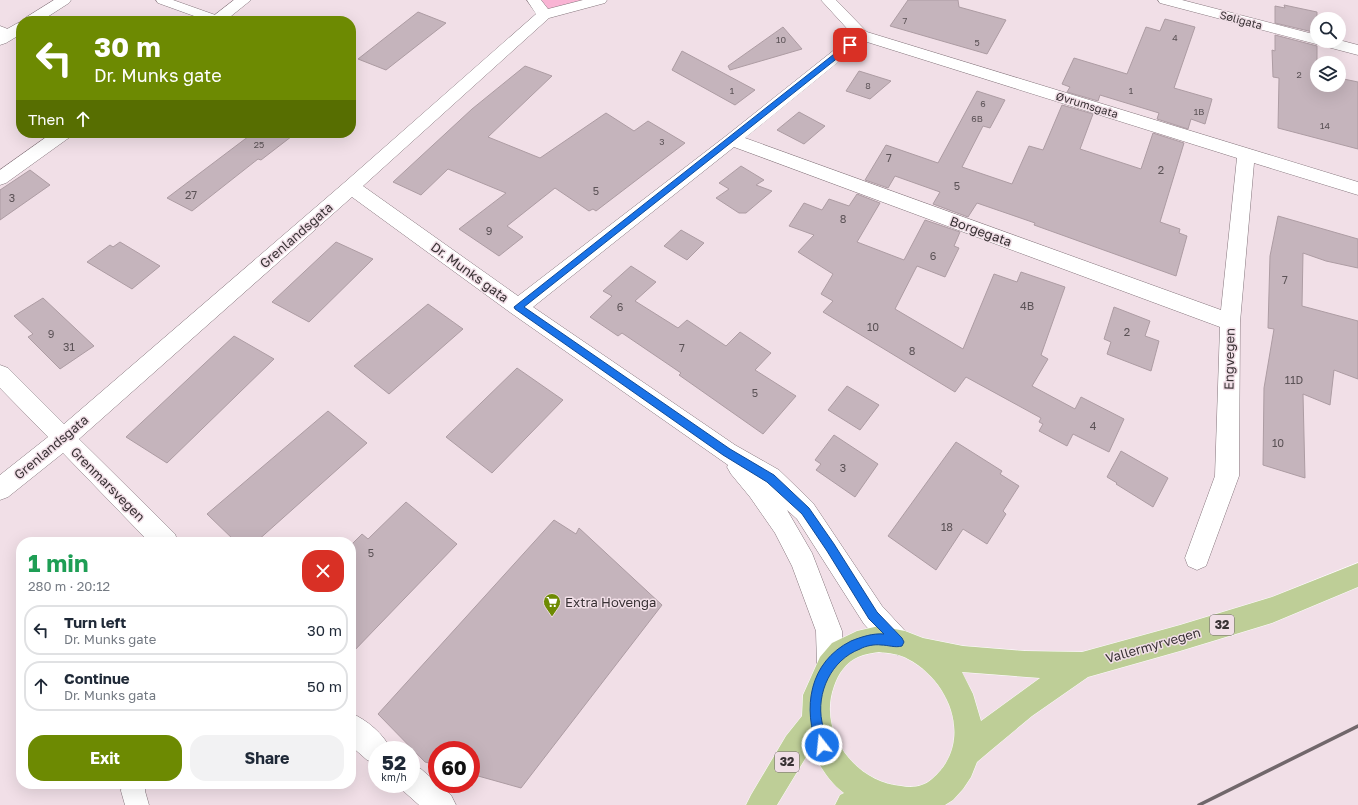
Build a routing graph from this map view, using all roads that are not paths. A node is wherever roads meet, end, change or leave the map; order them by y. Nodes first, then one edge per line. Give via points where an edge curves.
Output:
1 (64, 0) edge
2 (162, 0) edge
3 (244, 0) edge
4 (600, 0) edge
5 (828, 0) edge
6 (1165, 0) edge
7 (539, 7) edge
8 (38, 16) edge
9 (205, 16) edge
10 (222, 16) edge
11 (862, 35) junction
12 (1310, 38) edge
13 (1346, 47) edge
14 (1358, 50) edge
15 (57, 138) edge
16 (732, 140) junction
17 (1246, 155) junction
18 (0, 178) edge
19 (352, 187) junction
20 (1358, 189) edge
21 (518, 307) junction
22 (1230, 322) junction
23 (0, 374) edge
24 (63, 439) junction
25 (726, 452) junction
26 (0, 489) edge
27 (161, 537) edge
28 (1197, 558) dead end
29 (1358, 575) edge
30 (909, 646) junction
31 (830, 664) junction
32 (1082, 665) junction
33 (816, 722) junction
34 (356, 731) edge
35 (368, 741) edge
36 (966, 754) junction
37 (420, 787) edge
38 (133, 789) edge
39 (862, 801) edge
40 (137, 805) edge
41 (441, 805) edge
42 (761, 805) edge

1 - 8 street
2 - 9 lane
3 - 10 street
4 - 7 street, Grenlandsgata
5 - 11 street, Øvrumsgata
6 - 12 street, Søligata
7 - 19 street, Grenlandsgata
11 - 16 street
11 - 17 street, Øvrumsgata
13 - 14 street
15 - 18 street
16 - 21 street
16 - 22 street, Borgegata
17 - 20 street, Øvrumsgata
17 - 22 street, Engvegen
19 - 21 street, Dr. Munks gata
19 - 24 street, Grenlandsgata
21 - 25 street, Dr. Munks gata
22 - 28 street, Engvegen via 1227,476
23 - 24 street, Grenmarsvegen
24 - 26 street, Grenlandsgata
24 - 27 street, Grenmarsvegen
25 - 30 street via 771,478 805,511 873,615
25 - 31 street via 784,524 803,561 829,631
29 - 32 main road, Vallermyrvegen / 32 via 1272,610
30 - 31 main road, 32 via 879,639 860,643 844,651
30 - 32 main road, Vallermyrvegen / 32 via 963,659
30 - 36 main road, 32 via 938,664 954,683 964,706 969,730
31 - 33 main road, 32 via 821,680 815,700
32 - 36 main road, Vallermyrvegen / 32 via 992,729
33 - 39 main road, 32 via 822,745
33 - 42 main road, 32 via 796,746
34 - 35 street
36 - 39 main road, 32 via 957,775 941,791 928,798 898,803
37 - 41 street
38 - 40 lane

